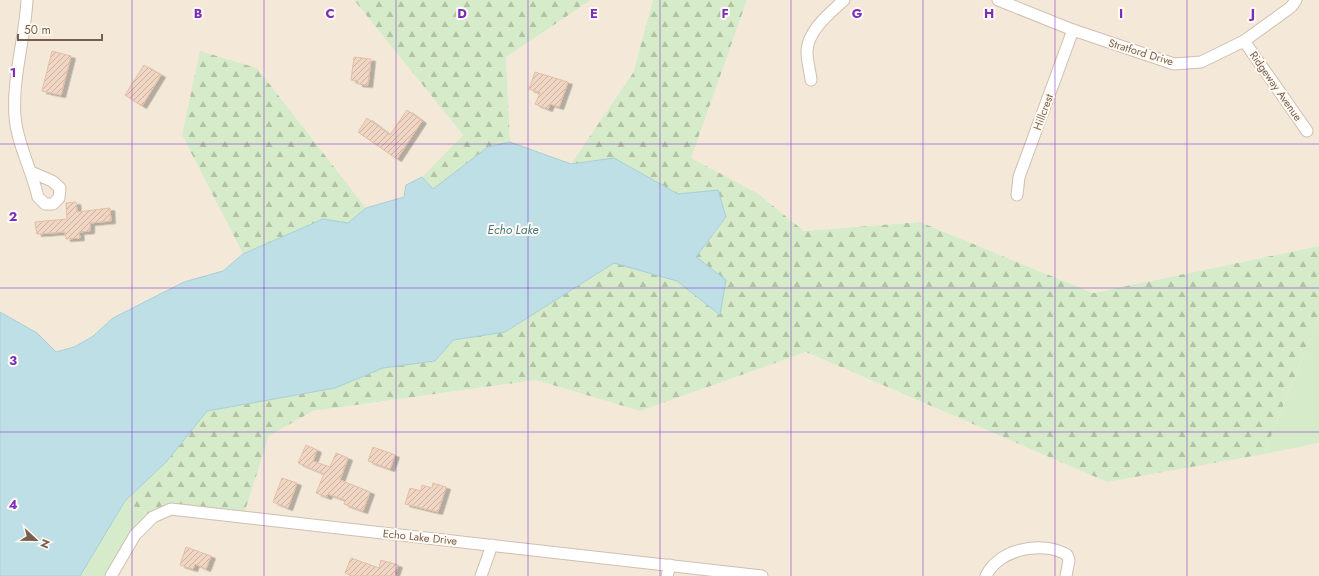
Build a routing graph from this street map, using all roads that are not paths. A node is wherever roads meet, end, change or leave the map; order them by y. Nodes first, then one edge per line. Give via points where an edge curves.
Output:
1 (27, 0) edge
2 (844, 0) edge
3 (998, 0) edge
4 (1296, 0) edge
5 (1073, 30) junction
6 (1244, 41) junction
7 (811, 80) dead end
8 (1307, 131) dead end
9 (31, 172) dead end
10 (1018, 195) dead end
11 (492, 545) junction
12 (669, 571) edge
13 (111, 576) edge
14 (481, 576) edge
15 (762, 576) edge
16 (986, 576) edge
17 (1066, 576) edge

1 - 9 street via 16,82 15,117
2 - 7 street via 829,13 812,35 807,51
3 - 5 street, Stratford Drive
4 - 6 street, Stratford Drive via 1291,7
5 - 6 street, Stratford Drive via 1174,64 1201,62
5 - 10 street, Hillcrest via 1019,177
6 - 8 street, Ridgeway Avenue
11 - 12 street, Echo Lake Drive
11 - 13 street, Echo Lake Drive via 171,509 153,516 135,535
11 - 14 street
12 - 15 street, Echo Lake Drive
16 - 17 street via 989,569 1015,550 1048,548 1067,555 1069,560

